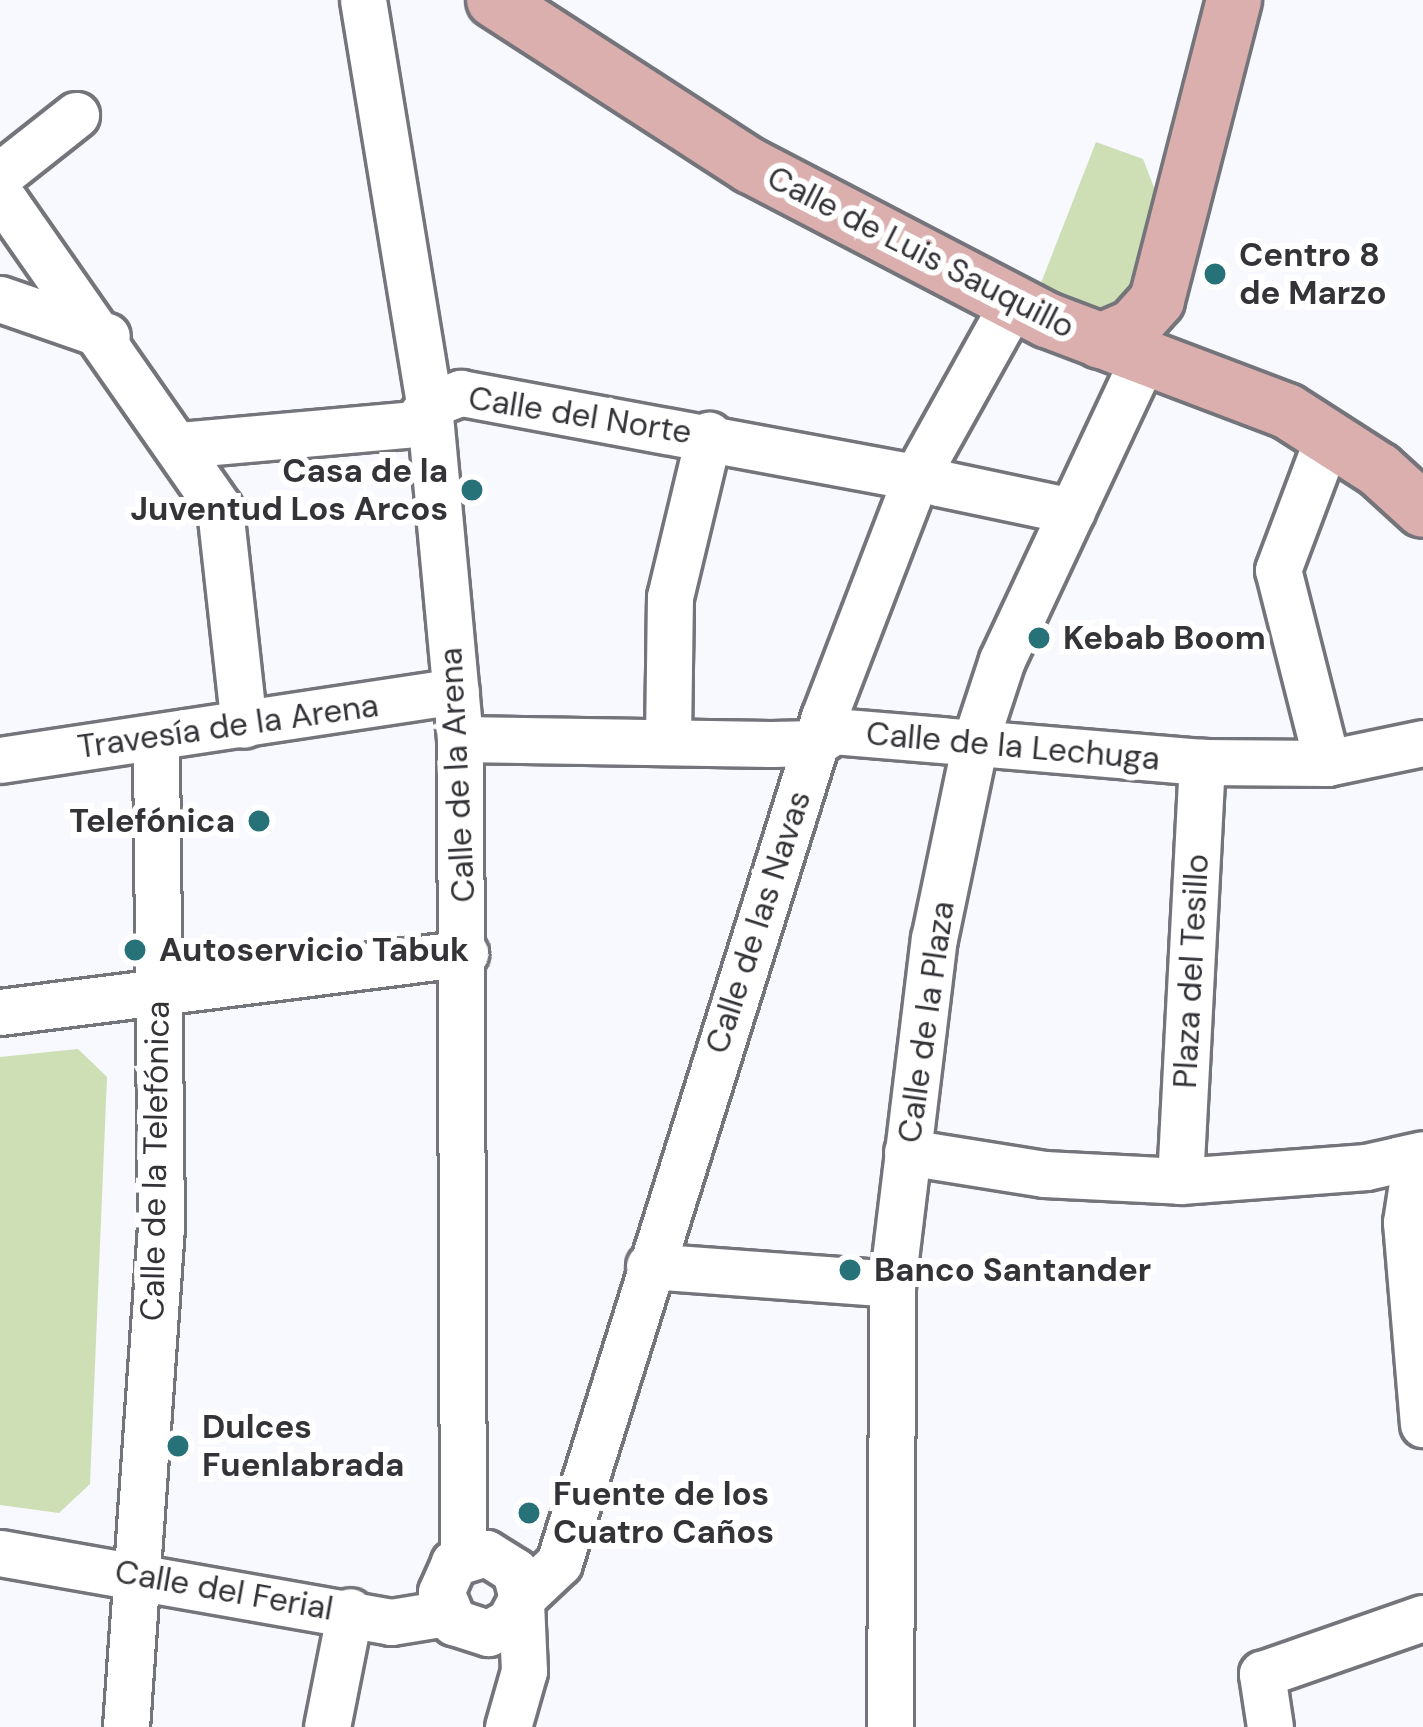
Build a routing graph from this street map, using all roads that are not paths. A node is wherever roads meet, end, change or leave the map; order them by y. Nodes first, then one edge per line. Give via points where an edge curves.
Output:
1 (363, 0) edge
2 (494, 0) edge
3 (1234, 0) edge
4 (76, 115) dead end
5 (0, 176) edge
6 (0, 194) edge
7 (0, 299) edge
8 (1013, 303) junction
9 (107, 336) junction
10 (1122, 348) junction
11 (429, 405) junction
12 (1329, 434) junction
13 (709, 435) junction
14 (180, 445) junction
15 (919, 472) junction
16 (1423, 510) edge
17 (1072, 512) junction
18 (457, 691) junction
19 (244, 725) junction
20 (156, 737) junction
21 (460, 739) junction
22 (668, 740) junction
23 (975, 742) junction
24 (816, 743) junction
25 (1423, 743) edge
26 (0, 760) edge
27 (1202, 762) junction
28 (1327, 763) junction
29 (465, 953) junction
30 (158, 994) junction
31 (0, 1012) edge
32 (907, 1152) junction
33 (1423, 1154) edge
34 (1423, 1168) edge
35 (1180, 1180) junction
36 (649, 1266) junction
37 (892, 1284) junction
38 (1423, 1424) edge
39 (0, 1553) edge
40 (463, 1557) junction
41 (134, 1574) junction
42 (521, 1600) junction
43 (350, 1611) junction
44 (446, 1613) junction
45 (1423, 1618) edge
46 (126, 1727) edge
47 (327, 1727) edge
48 (508, 1727) edge
49 (890, 1727) edge
50 (1270, 1727) edge

1 - 11 street, Calle de la Arena
2 - 8 main road, Calle de Luis Sauquillo via 751,166
3 - 10 main road via 1157,300
4 - 5 street
6 - 9 street
7 - 9 street
8 - 10 main road, Calle de Luis Sauquillo
8 - 15 street, Calle de las Navas
9 - 14 street
10 - 12 main road, Calle de Luis Sauquillo via 1218,379
10 - 17 street, Calle de la Plaza
11 - 13 street, Calle del Norte via 461,393
11 - 14 street, Calle del Norte via 415,424
11 - 18 street, Calle de la Arena
12 - 16 main road, Calle de Luis Sauquillo
12 - 28 street via 1278,570
13 - 15 street, Calle del Norte
13 - 22 street via 670,597
14 - 19 street via 228,530
15 - 17 street, Calle del Norte
15 - 24 street, Calle de las Navas
17 - 23 street, Calle de la Plaza via 1002,660
18 - 19 street, Travesía de la Arena
18 - 21 street, Calle de la Arena
19 - 20 street, Travesía de la Arena
20 - 26 street, Travesía de la Arena
20 - 30 street, Calle de la Telefónica
21 - 22 street, Calle de la Lechuga
21 - 29 street, Calle de la Arena
22 - 24 street, Calle de la Lechuga
23 - 24 street, Calle de la Lechuga via 833,731
23 - 27 street, Calle de la Lechuga
23 - 32 street, Calle de la Plaza via 934,940
24 - 36 street, Calle de las Navas
25 - 28 street, Calle de la Lechuga
27 - 28 street, Calle de la Lechuga
27 - 35 street, Plaza del Tesillo
29 - 30 street
29 - 40 street, Calle de la Arena
30 - 31 street
30 - 41 street, Calle de la Telefónica via 161,1226
32 - 35 street via 1044,1174
32 - 37 street, Calle de la Plaza
33 - 35 street via 1366,1167
34 - 38 street via 1413,1177 1406,1222
36 - 37 street
36 - 42 street, Calle de las Navas via 559,1563
37 - 49 street, Calle de la Plaza
39 - 41 street, Calle del Ferial
40 - 42 street via 486,1552 508,1562
40 - 44 street via 443,1581
41 - 43 street, Calle del Ferial
41 - 46 street, Calle de la Telefónica
42 - 44 street via 509,1622 488,1633 464,1629
42 - 48 street via 524,1671
43 - 44 street, Calle del Ferial via 391,1622
43 - 47 street
45 - 50 street via 1262,1675

